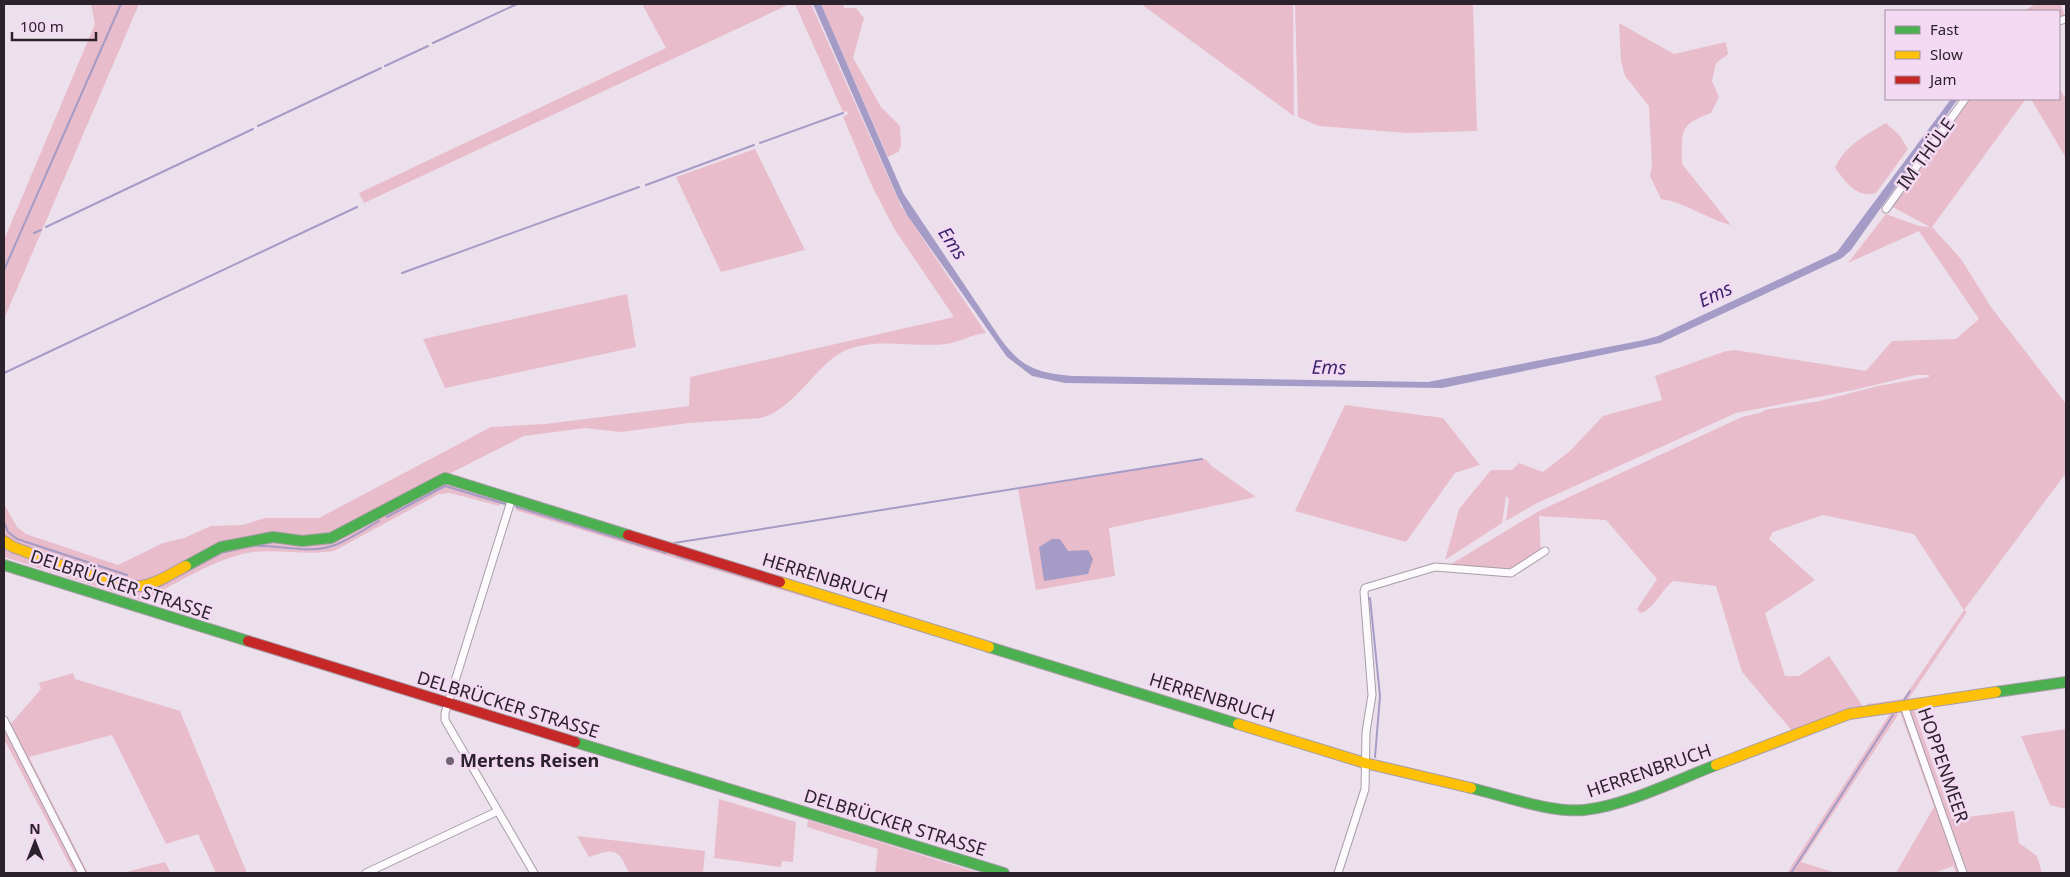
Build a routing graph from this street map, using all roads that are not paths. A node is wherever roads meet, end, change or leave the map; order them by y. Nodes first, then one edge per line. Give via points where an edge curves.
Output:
1 (1964, 100) edge
2 (1886, 209) dead end
3 (512, 498) junction
4 (4, 541) edge
5 (1545, 551) dead end
6 (4, 565) edge
7 (2066, 682) edge
8 (449, 704) junction
9 (1904, 706) junction
10 (4, 720) edge
11 (1364, 763) junction
12 (498, 811) junction
13 (82, 873) edge
14 (366, 873) edge
15 (534, 873) edge
16 (1004, 873) edge
17 (1338, 873) edge
18 (1963, 873) edge

1 - 2 street, IM THÜLE
3 - 4 street, HERRENBRUCH via 445,478 331,538 302,541 272,537 222,546 158,581 140,586 114,582
3 - 8 street
3 - 11 street, HERRENBRUCH
5 - 11 street via 1512,573 1435,567 1365,588 1372,695
6 - 8 street, DELBRÜCKER STRASSE
7 - 9 street, HOPPENMEER
8 - 12 street via 445,720
8 - 16 street, DELBRÜCKER STRASSE
9 - 11 street, HERRENBRUCH via 1849,714 1616,803 1584,810 1558,809
9 - 18 street, HOPPENMEER
10 - 13 street
11 - 17 street via 1365,789
12 - 14 street
12 - 15 street

